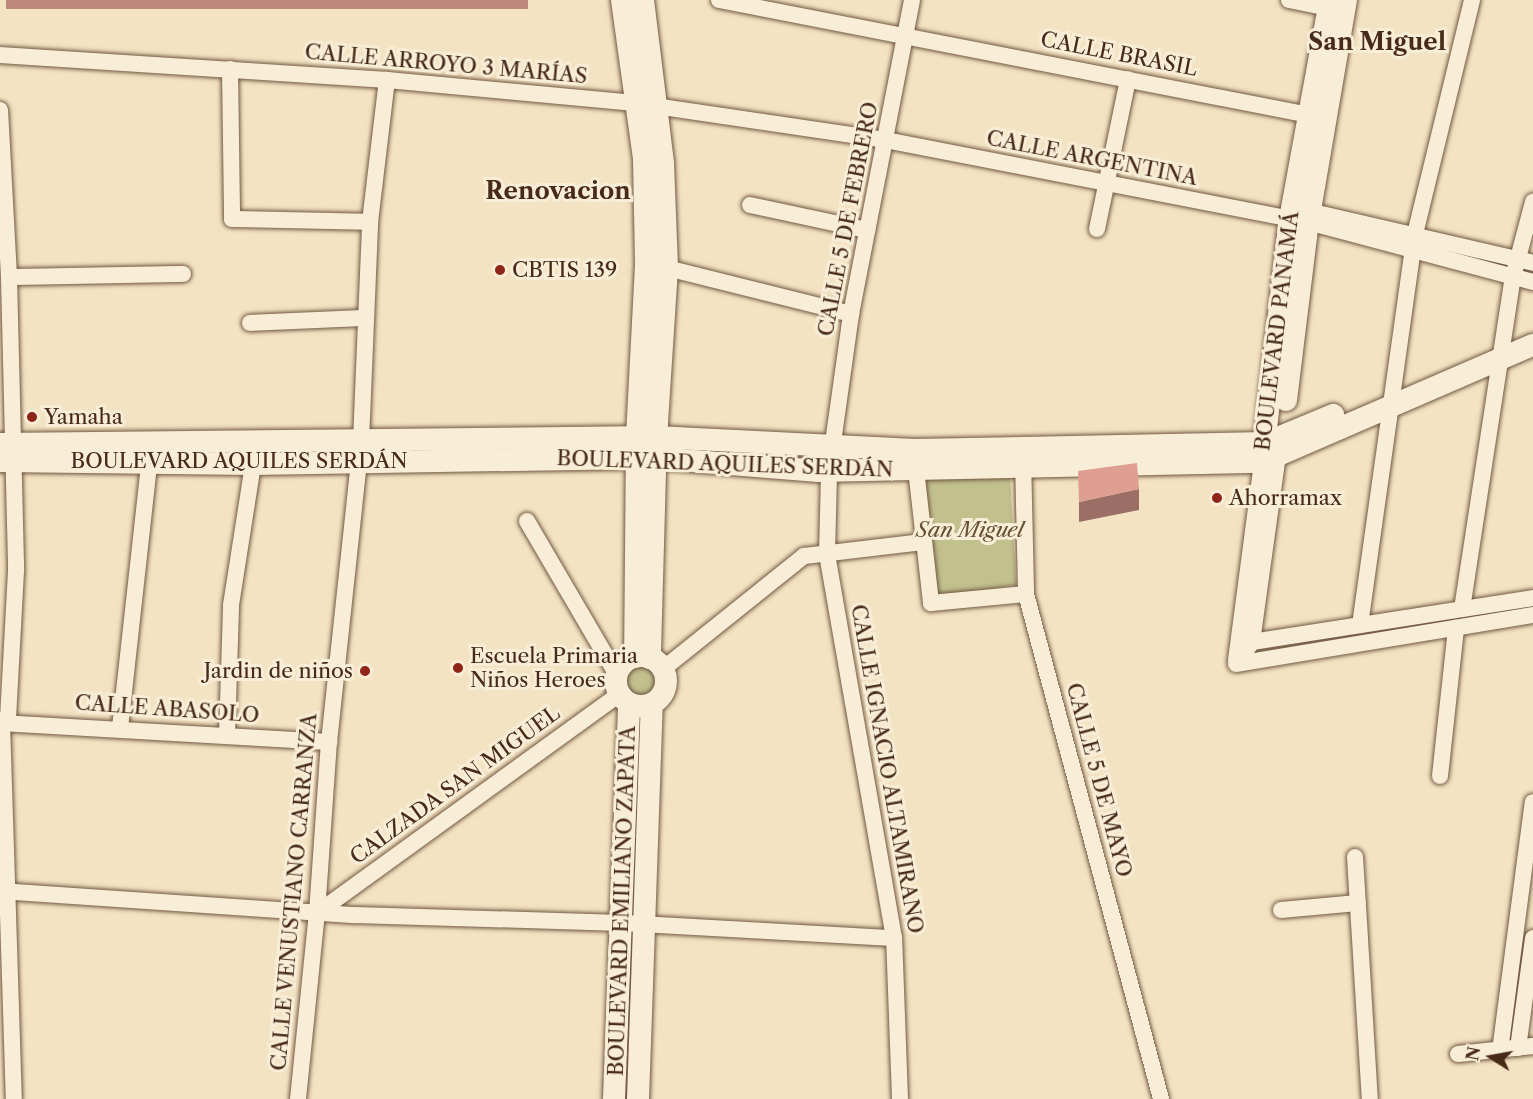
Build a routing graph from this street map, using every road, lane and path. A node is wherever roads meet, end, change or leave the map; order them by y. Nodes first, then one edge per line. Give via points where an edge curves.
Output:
1 (622, 0) edge
2 (643, 0) edge
3 (719, 0) edge
4 (912, 0) edge
5 (1289, 0) edge
6 (1472, 0) edge
7 (1337, 5) edge
8 (905, 34) junction
9 (0, 55) edge
10 (231, 69) junction
11 (1128, 79) junction
12 (387, 80) junction
13 (635, 103) junction
14 (658, 107) junction
15 (0, 110) edge
16 (1317, 117) junction
17 (885, 140) junction
18 (1105, 184) junction
19 (1533, 202) edge
20 (750, 205) dead end
21 (1300, 215) junction
22 (370, 222) junction
23 (1097, 229) dead end
24 (867, 230) junction
25 (1414, 242) junction
26 (1526, 261) edge
27 (667, 268) junction
28 (183, 274) dead end
29 (9, 277) junction
30 (1514, 277) junction
31 (1533, 282) edge
32 (851, 314) junction
33 (366, 318) junction
34 (250, 323) dead end
35 (1533, 330) edge
36 (1533, 345) edge
37 (1501, 353) junction
38 (1394, 397) junction
39 (831, 447) junction
40 (646, 448) junction
41 (1272, 449) junction
42 (360, 451) junction
43 (6, 452) edge
44 (1023, 458) junction
45 (916, 460) junction
46 (149, 464) junction
47 (253, 464) junction
48 (829, 471) junction
49 (527, 521) dead end
50 (923, 542) junction
51 (827, 555) junction
52 (8, 571) edge
53 (1026, 594) junction
54 (1533, 598) edge
55 (1462, 609) junction
56 (1533, 615) edge
57 (1360, 625) junction
58 (1456, 628) junction
59 (1252, 642) junction
60 (649, 661) junction
61 (1236, 664) junction
62 (622, 691) junction
63 (652, 704) junction
64 (1, 722) edge
65 (120, 728) junction
66 (227, 735) junction
67 (328, 742) junction
68 (1440, 776) dead end
69 (1532, 810) edge
70 (1355, 857) dead end
71 (351, 888) junction
72 (3, 891) edge
73 (1358, 903) junction
74 (1281, 910) dead end
75 (316, 913) junction
76 (355, 915) junction
77 (622, 923) junction
78 (646, 924) junction
79 (894, 938) junction
80 (1533, 938) edge
81 (1526, 1047) edge
82 (1500, 1051) junction
83 (1458, 1054) dead end
84 (14, 1099) edge
85 (298, 1099) edge
86 (614, 1099) edge
87 (638, 1099) edge
88 (900, 1099) edge
89 (1161, 1099) edge
90 (1370, 1099) edge

1 - 13 street
2 - 14 street
3 - 8 street, CALLE BRASIL
4 - 8 street, CALLE 5 DE FEBRERO
5 - 7 street
6 - 25 street
7 - 16 street, BOULEVARD PANAMÁ
8 - 11 street, CALLE BRASIL
8 - 17 street, CALLE 5 DE FEBRERO
9 - 10 street, CALLE ARROYO 3 MARÍAS
10 - 12 street, CALLE ARROYO 3 MARÍAS
10 - 22 street via 232,219
11 - 16 street, CALLE BRASIL
11 - 18 street
12 - 13 street, CALLE ARROYO 3 MARÍAS
12 - 22 street, CALLE VENUSTIANO CARRANZA
13 - 14 street, CALLE ARROYO 3 MARÍAS
13 - 40 street via 644,159
14 - 17 street, CALLE ARROYO 3 MARÍAS
14 - 27 street
15 - 29 street
16 - 21 street, BOULEVARD PANAMÁ
17 - 18 street, CALLE ARGENTINA
17 - 24 street, CALLE 5 DE FEBRERO
18 - 21 street, CALLE ARGENTINA
18 - 23 street
19 - 26 street
20 - 24 street
21 - 25 street, CALLE ARGENTINA
21 - 41 street, BOULEVARD PANAMÁ
22 - 33 street, CALLE VENUSTIANO CARRANZA
24 - 32 street, CALLE 5 DE FEBRERO
25 - 26 street
25 - 30 street
25 - 38 street
26 - 30 street
27 - 32 street
27 - 40 street
28 - 29 street
29 - 43 street
30 - 31 street
30 - 37 street
32 - 39 street, CALLE 5 DE FEBRERO
33 - 34 street
33 - 42 street, CALLE VENUSTIANO CARRANZA
35 - 37 street, BOULEVARD AQUILES SERDÁN
36 - 37 street, BOULEVARD AQUILES SERDÁN
37 - 38 street, BOULEVARD AQUILES SERDÁN
37 - 55 street
38 - 41 street, BOULEVARD AQUILES SERDÁN
38 - 57 street
39 - 40 street, BOULEVARD AQUILES SERDÁN
39 - 45 street, BOULEVARD AQUILES SERDÁN
39 - 48 street, CALLE IGNACIO ALTAMIRANO
40 - 42 street, BOULEVARD AQUILES SERDÁN
40 - 48 street, BOULEVARD AQUILES SERDÁN
40 - 60 street
41 - 44 street, BOULEVARD AQUILES SERDÁN
41 - 59 street, BOULEVARD PANAMÁ
41 - 61 street, BOULEVARD PANAMÁ
42 - 43 street, BOULEVARD AQUILES SERDÁN
42 - 47 street, BOULEVARD AQUILES SERDÁN
42 - 67 street, CALLE VENUSTIANO CARRANZA
43 - 46 street, BOULEVARD AQUILES SERDÁN
43 - 52 street
44 - 45 street, BOULEVARD AQUILES SERDÁN
44 - 53 street, CALLE 5 DE MAYO
45 - 48 street, BOULEVARD AQUILES SERDÁN
45 - 50 street
46 - 47 street, BOULEVARD AQUILES SERDÁN
46 - 65 street
47 - 66 street via 231,605
48 - 51 street, CALLE IGNACIO ALTAMIRANO
49 - 62 street
50 - 51 street
50 - 53 street via 931,603
51 - 60 street via 804,556
51 - 79 street, CALLE IGNACIO ALTAMIRANO
52 - 64 street via 8,717
53 - 89 street, CALLE 5 DE MAYO
54 - 55 street
55 - 57 street
56 - 58 street
57 - 59 street
58 - 61 street
58 - 68 street
59 - 61 street
60 - 62 street via 621,667
60 - 63 street via 665,689
62 - 63 street via 637,706
62 - 71 street, CALZADA SAN MIGUEL
62 - 77 street, BOULEVARD EMILIANO ZAPATA
63 - 78 street, BOULEVARD EMILIANO ZAPATA
64 - 65 street, CALLE ABASOLO
64 - 72 street
65 - 66 street, CALLE ABASOLO
66 - 67 street, CALLE ABASOLO
67 - 75 street, CALLE VENUSTIANO CARRANZA
69 - 82 street
70 - 73 street
71 - 75 street, CALZADA SAN MIGUEL
71 - 76 street
72 - 75 street
72 - 84 street
73 - 74 street
73 - 90 street
75 - 76 street
75 - 85 street, CALLE VENUSTIANO CARRANZA
76 - 77 street
77 - 78 street
77 - 86 street, BOULEVARD EMILIANO ZAPATA
78 - 79 street
78 - 87 street, BOULEVARD EMILIANO ZAPATA
79 - 88 street, CALLE IGNACIO ALTAMIRANO
80 - 81 street
81 - 82 street
82 - 83 street

